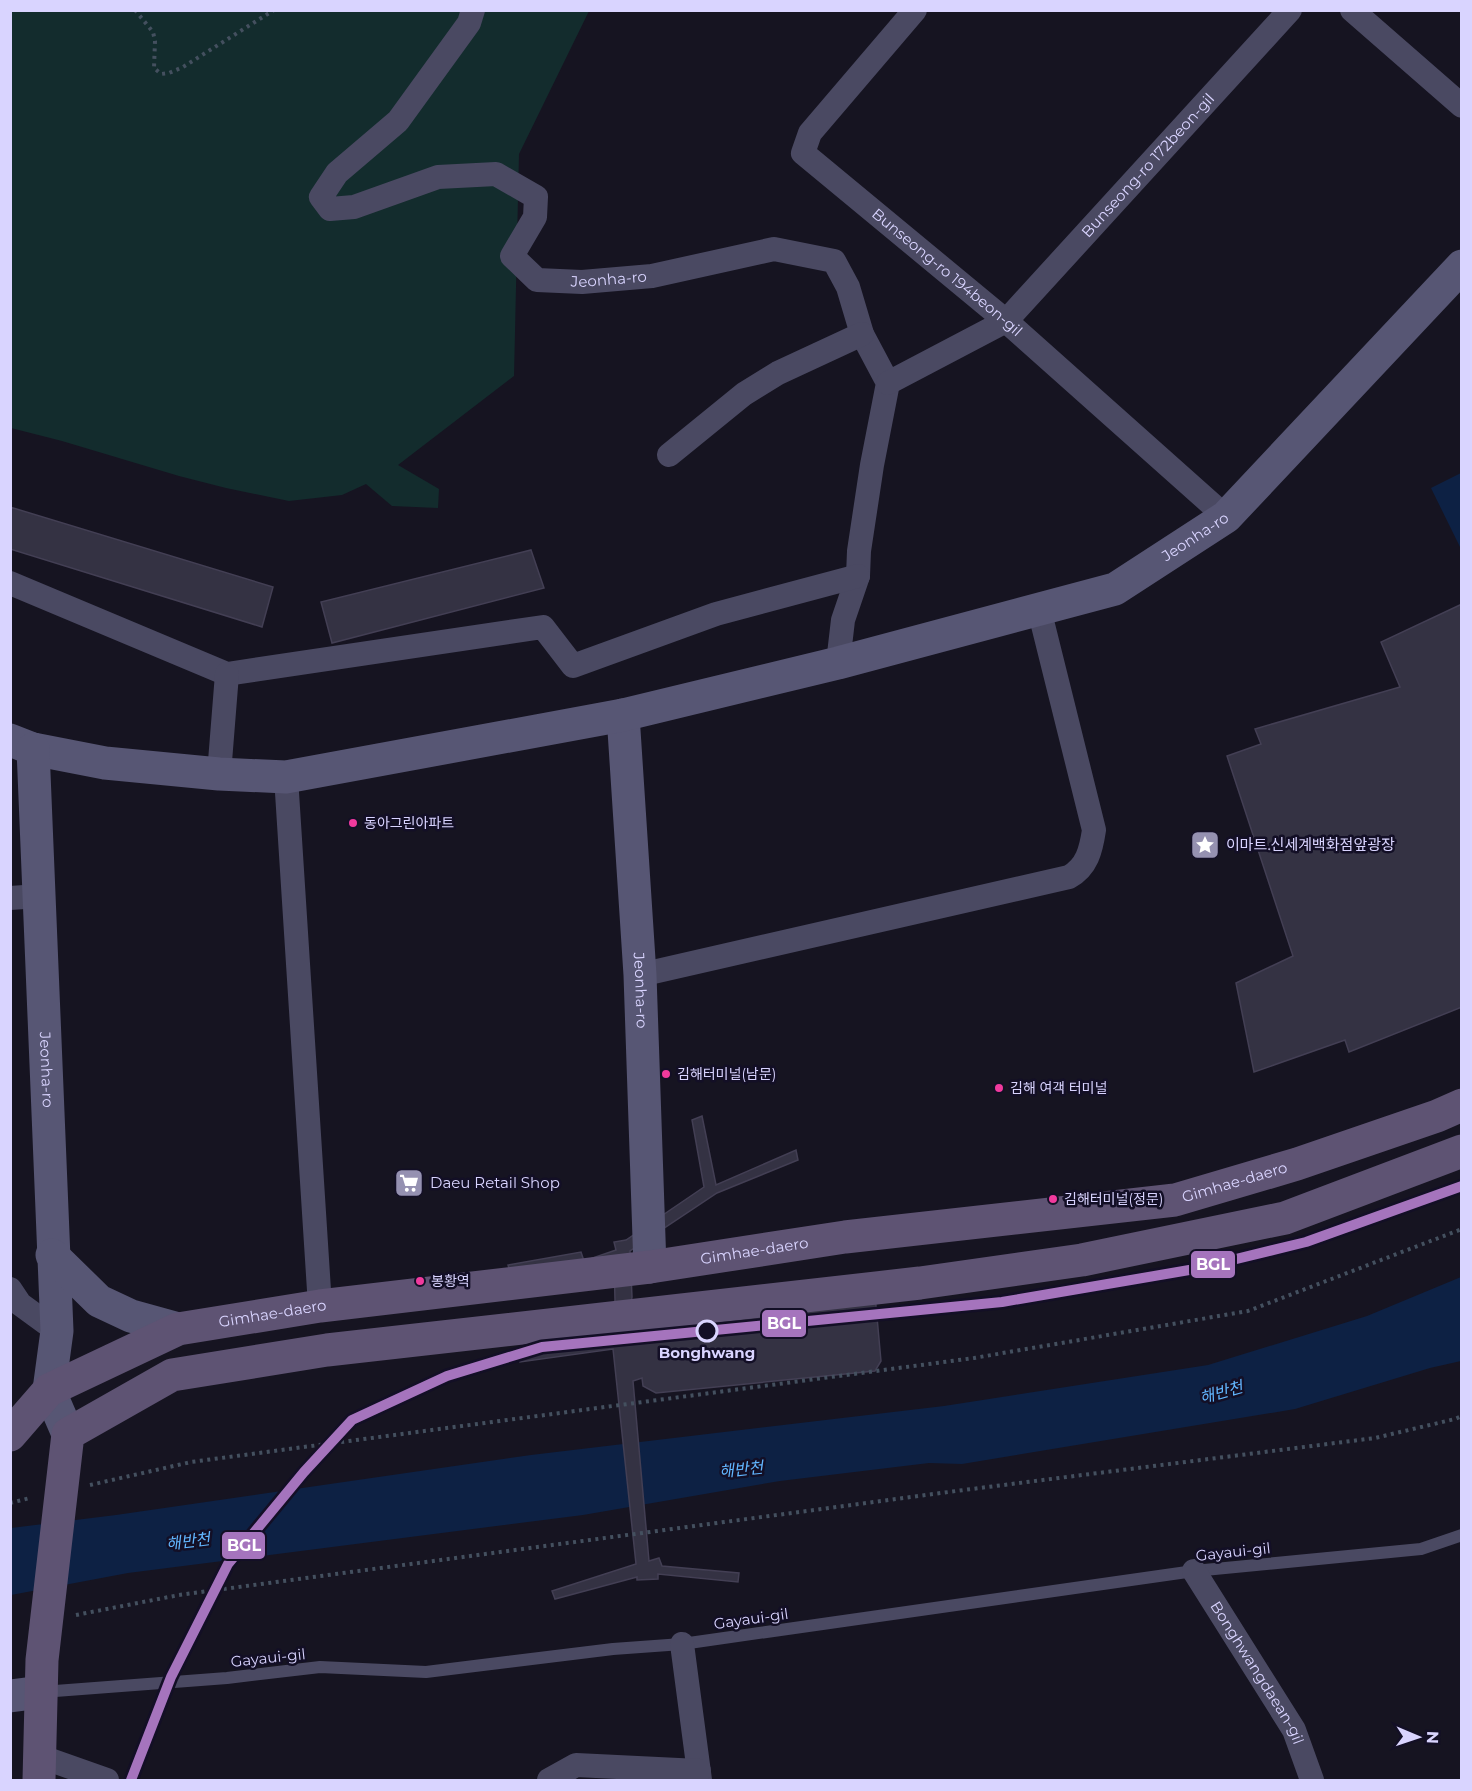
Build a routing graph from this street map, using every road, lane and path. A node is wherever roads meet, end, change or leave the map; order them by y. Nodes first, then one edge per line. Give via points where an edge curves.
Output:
1 (135, 10) edge
2 (274, 10) edge
3 (473, 10) edge
4 (915, 10) edge
5 (1290, 10) edge
6 (1352, 10) edge
7 (1461, 106) edge
8 (1461, 266) edge
9 (1006, 321) junction
10 (862, 334) junction
11 (888, 383) junction
12 (669, 455) dead end
13 (1226, 517) junction
14 (858, 576) junction
15 (10, 583) edge
16 (1039, 609) junction
17 (838, 663) junction
18 (227, 674) junction
19 (623, 715) junction
20 (22, 745) edge
21 (219, 774) junction
22 (285, 777) junction
23 (25, 897) edge
24 (640, 975) junction
25 (1461, 1105) edge
26 (1461, 1151) edge
27 (1461, 1229) edge
28 (52, 1255) junction
29 (651, 1268) junction
30 (10, 1289) edge
31 (320, 1306) junction
32 (178, 1329) junction
33 (57, 1331) junction
34 (49, 1390) junction
35 (10, 1410) edge
36 (1461, 1416) edge
37 (68, 1434) junction
38 (10, 1435) edge
39 (89, 1485) dead end
40 (33, 1498) dead end
41 (10, 1503) edge
42 (1461, 1535) edge
43 (1194, 1571) junction
44 (67, 1617) dead end
45 (682, 1644) junction
46 (31, 1683) edge
47 (39, 1768) edge
48 (699, 1776) edge
49 (108, 1780) edge
50 (549, 1780) edge
51 (1312, 1780) edge

1 - 2 path via 153,32 154,68 169,74
3 - 10 street, Jeonha-ro via 469,23 398,121 337,173 321,197 330,209 354,207 438,177 496,174 536,196 535,217 512,256 537,280 582,282 652,276 774,249 834,261 848,287
4 - 9 street, Bunseong-ro 194beon-gil via 810,133 803,153
5 - 9 street, Bunseong-ro 172beon-gil
6 - 7 street
8 - 13 main road, Jeonha-ro
9 - 11 street, Bunseong-ro 172beon-gil
9 - 13 street, Bunseong-ro 194beon-gil
10 - 11 street, Jeonha-ro
10 - 12 street via 778,373 744,394
11 - 14 street via 872,465
13 - 16 main road, Jeonha-ro via 1114,589
14 - 17 street via 843,620
14 - 18 street via 716,614 573,666 543,627
15 - 18 street
16 - 17 main road, Jeonha-ro
16 - 24 street via 1094,830 1087,858 1079,871 1069,877
17 - 19 main road, Jeonha-ro
18 - 21 street
19 - 22 main road, Jeonha-ro
19 - 24 main road, Jeonha-ro
20 - 21 main road, Jeonha-ro via 105,763
20 - 23 main road, Jeonha-ro
21 - 22 main road, Jeonha-ro
22 - 31 street
23 - 28 main road, Jeonha-ro
24 - 29 main road, Jeonha-ro
25 - 29 main road, Gimhae-daero via 1307,1161 1175,1200 845,1237
26 - 37 main road via 1285,1218 1082,1260 920,1283 327,1350 172,1375
27 - 39 path via 1248,1311 974,1358 191,1462
28 - 32 main road via 99,1301 131,1316
28 - 33 main road, Jeonha-ro
29 - 31 main road, Gimhae-daero
30 - 33 street via 20,1304
31 - 32 main road, Gimhae-daero
32 - 34 main road, Gimhae-daero
33 - 34 main road, Jeonha-ro
34 - 35 street
34 - 37 main road
34 - 38 main road
36 - 44 path via 1375,1438 191,1593
37 - 46 main road
40 - 41 path
42 - 43 lane, Gayaui-gil via 1421,1549
43 - 45 lane, Gayaui-gil
43 - 51 street, Bonghwangdaean-gil via 1294,1730
45 - 46 lane, Gayaui-gil via 426,1672 320,1667 226,1678
45 - 48 street
46 - 47 main road
47 - 49 street
48 - 50 street via 576,1765

